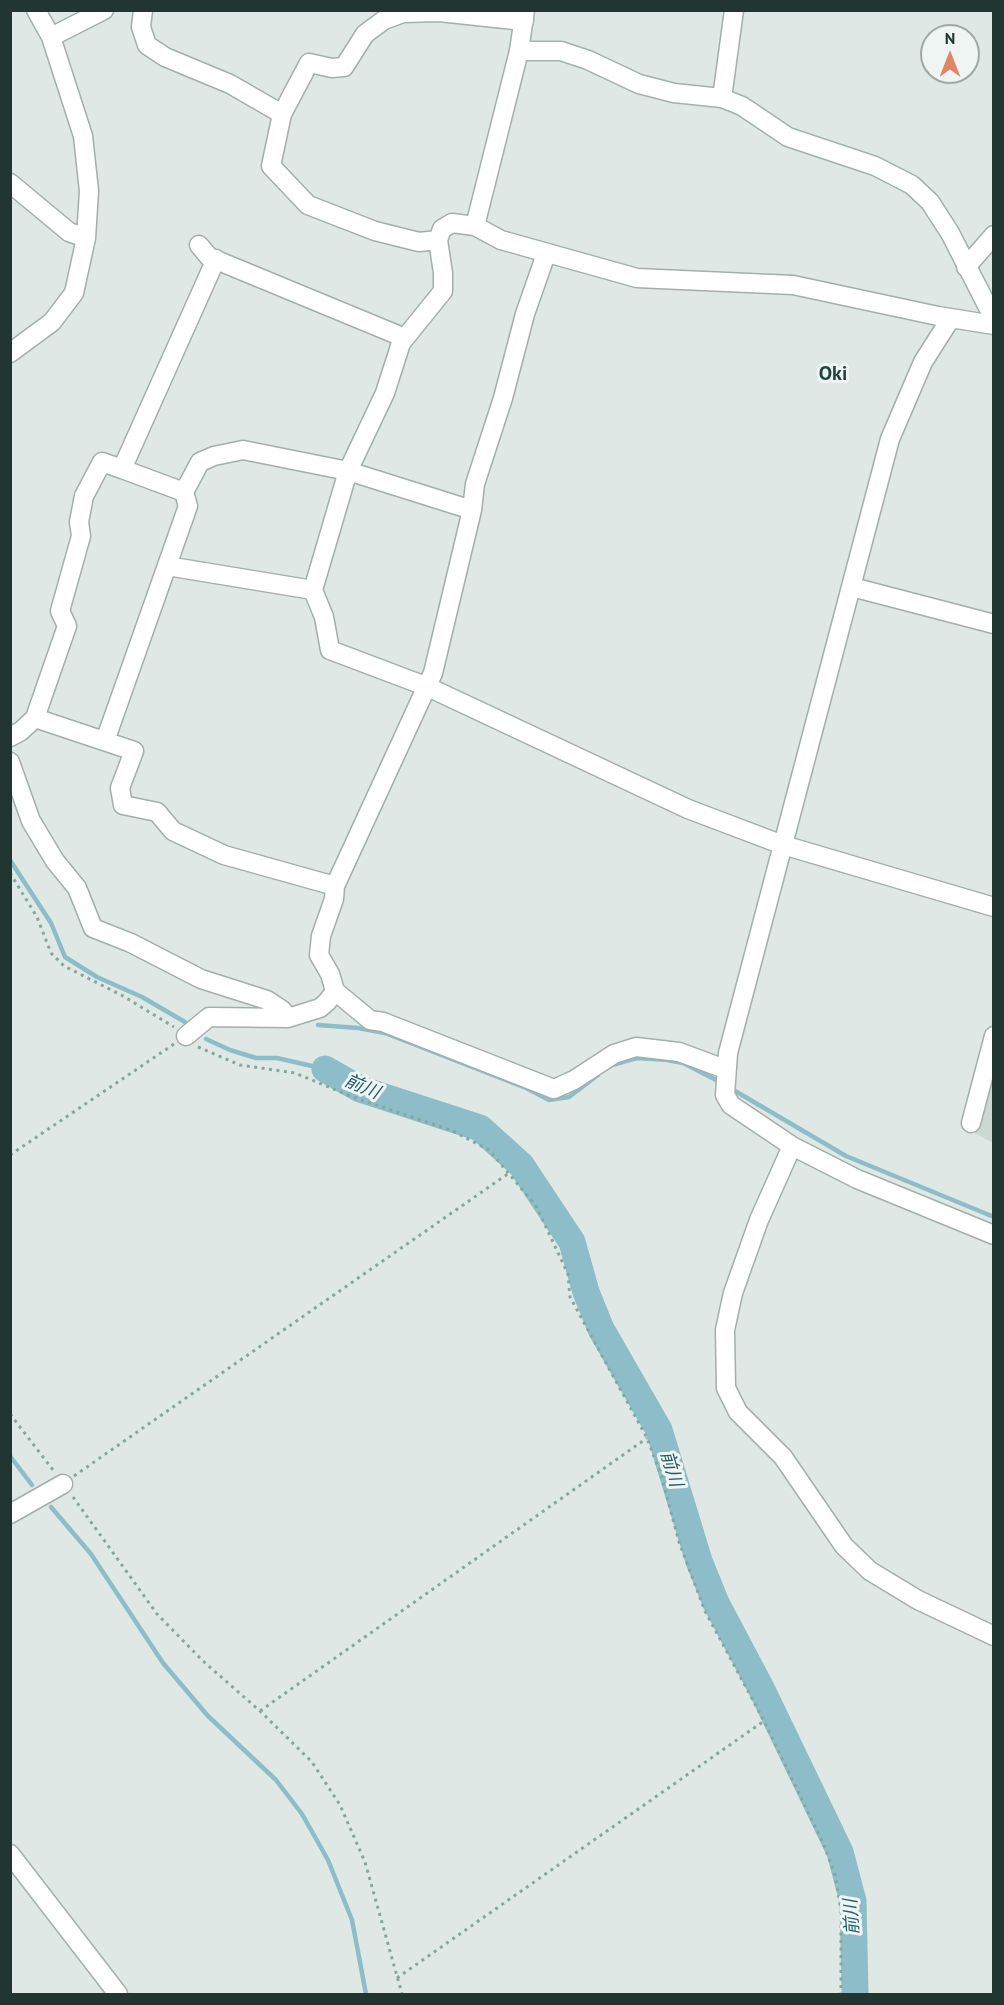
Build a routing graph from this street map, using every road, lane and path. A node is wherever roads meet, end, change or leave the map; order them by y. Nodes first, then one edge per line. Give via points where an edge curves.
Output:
1 (36, 10) edge
2 (104, 10) edge
3 (143, 10) edge
4 (734, 10) edge
5 (524, 16) edge
6 (51, 37) junction
7 (519, 51) junction
8 (722, 98) junction
9 (282, 114) junction
10 (10, 183) edge
11 (475, 226) junction
12 (993, 235) edge
13 (86, 238) junction
14 (438, 240) junction
15 (199, 244) dead end
16 (546, 254) junction
17 (216, 260) junction
18 (966, 267) junction
19 (951, 318) junction
20 (993, 318) edge
21 (405, 338) junction
22 (10, 353) edge
23 (122, 469) junction
24 (348, 471) junction
25 (184, 492) junction
26 (472, 510) junction
27 (167, 566) junction
28 (852, 587) junction
29 (313, 590) junction
30 (993, 624) edge
31 (428, 687) junction
32 (35, 718) junction
33 (10, 736) edge
34 (105, 741) junction
35 (10, 762) edge
36 (783, 845) junction
37 (10, 873) edge
38 (335, 886) junction
39 (993, 907) edge
40 (335, 991) junction
41 (288, 1018) junction
42 (186, 1036) junction
43 (993, 1036) edge
44 (725, 1081) junction
45 (971, 1123) dead end
46 (792, 1146) junction
47 (10, 1155) edge
48 (510, 1172) junction
49 (993, 1235) edge
50 (10, 1414) edge
51 (647, 1438) junction
52 (63, 1484) junction
53 (10, 1514) edge
54 (993, 1636) edge
55 (260, 1712) junction
56 (764, 1721) junction
57 (10, 1854) edge
58 (397, 1978) junction
59 (118, 1995) edge
60 (402, 1995) edge
61 (841, 1995) edge

1 - 6 street
2 - 6 street
3 - 9 street via 141,27 147,45 165,57 230,84
4 - 8 street
5 - 7 street
5 - 9 street via 403,13 384,20 365,34 344,67 309,63
6 - 13 street via 83,136 89,191
7 - 8 street via 561,51 648,86
7 - 11 street
8 - 18 street via 742,106 788,137 875,166 912,185 936,210
9 - 14 street via 271,166 308,205 375,231 419,242
10 - 13 street via 69,232
11 - 14 street via 452,223 442,228
11 - 16 street via 501,240
12 - 18 street
13 - 22 street via 74,293 52,322
14 - 21 street via 443,291
15 - 17 street
16 - 19 street via 636,278 793,285
16 - 26 street via 475,484
17 - 21 street
17 - 23 street
18 - 20 street
19 - 20 street
19 - 28 street via 923,362 890,439
21 - 24 street via 385,393
23 - 25 street
23 - 32 street via 102,462 84,496 79,522 81,536 60,611 68,626
24 - 25 street via 243,450 200,462
24 - 26 street
24 - 29 street
25 - 27 street via 188,506
26 - 31 street
27 - 29 street
27 - 34 street
28 - 30 street
28 - 36 street
29 - 31 street via 324,617 330,650
31 - 36 street via 688,809
31 - 38 street
32 - 33 street
32 - 34 street
34 - 38 street via 134,751 120,788 123,805 157,812 173,831 224,855
35 - 41 street via 31,822 77,888 93,928 201,979 267,1000
36 - 39 street
36 - 44 street
37 - 42 path via 37,917 51,953 64,966 163,1018
38 - 40 street via 319,954
40 - 41 street via 320,1008
40 - 44 street via 370,1020 554,1089 614,1054 636,1047 679,1052
41 - 42 street via 209,1017
42 - 47 path
42 - 48 path via 201,1050 240,1065 295,1073 453,1131 489,1150
43 - 45 street
44 - 46 street via 731,1105
46 - 49 street via 857,1179
46 - 54 street via 759,1220 733,1293 725,1330 726,1388 738,1412 783,1457 844,1546 870,1571 918,1600
48 - 51 path via 536,1206 568,1274 570,1297
48 - 52 path
50 - 52 path
51 - 55 path
51 - 56 path via 705,1611
52 - 53 street
52 - 55 path via 157,1614
55 - 58 path via 312,1762 340,1805 365,1862
56 - 58 path
56 - 61 path via 835,1875 841,1911
57 - 59 street
58 - 60 path

